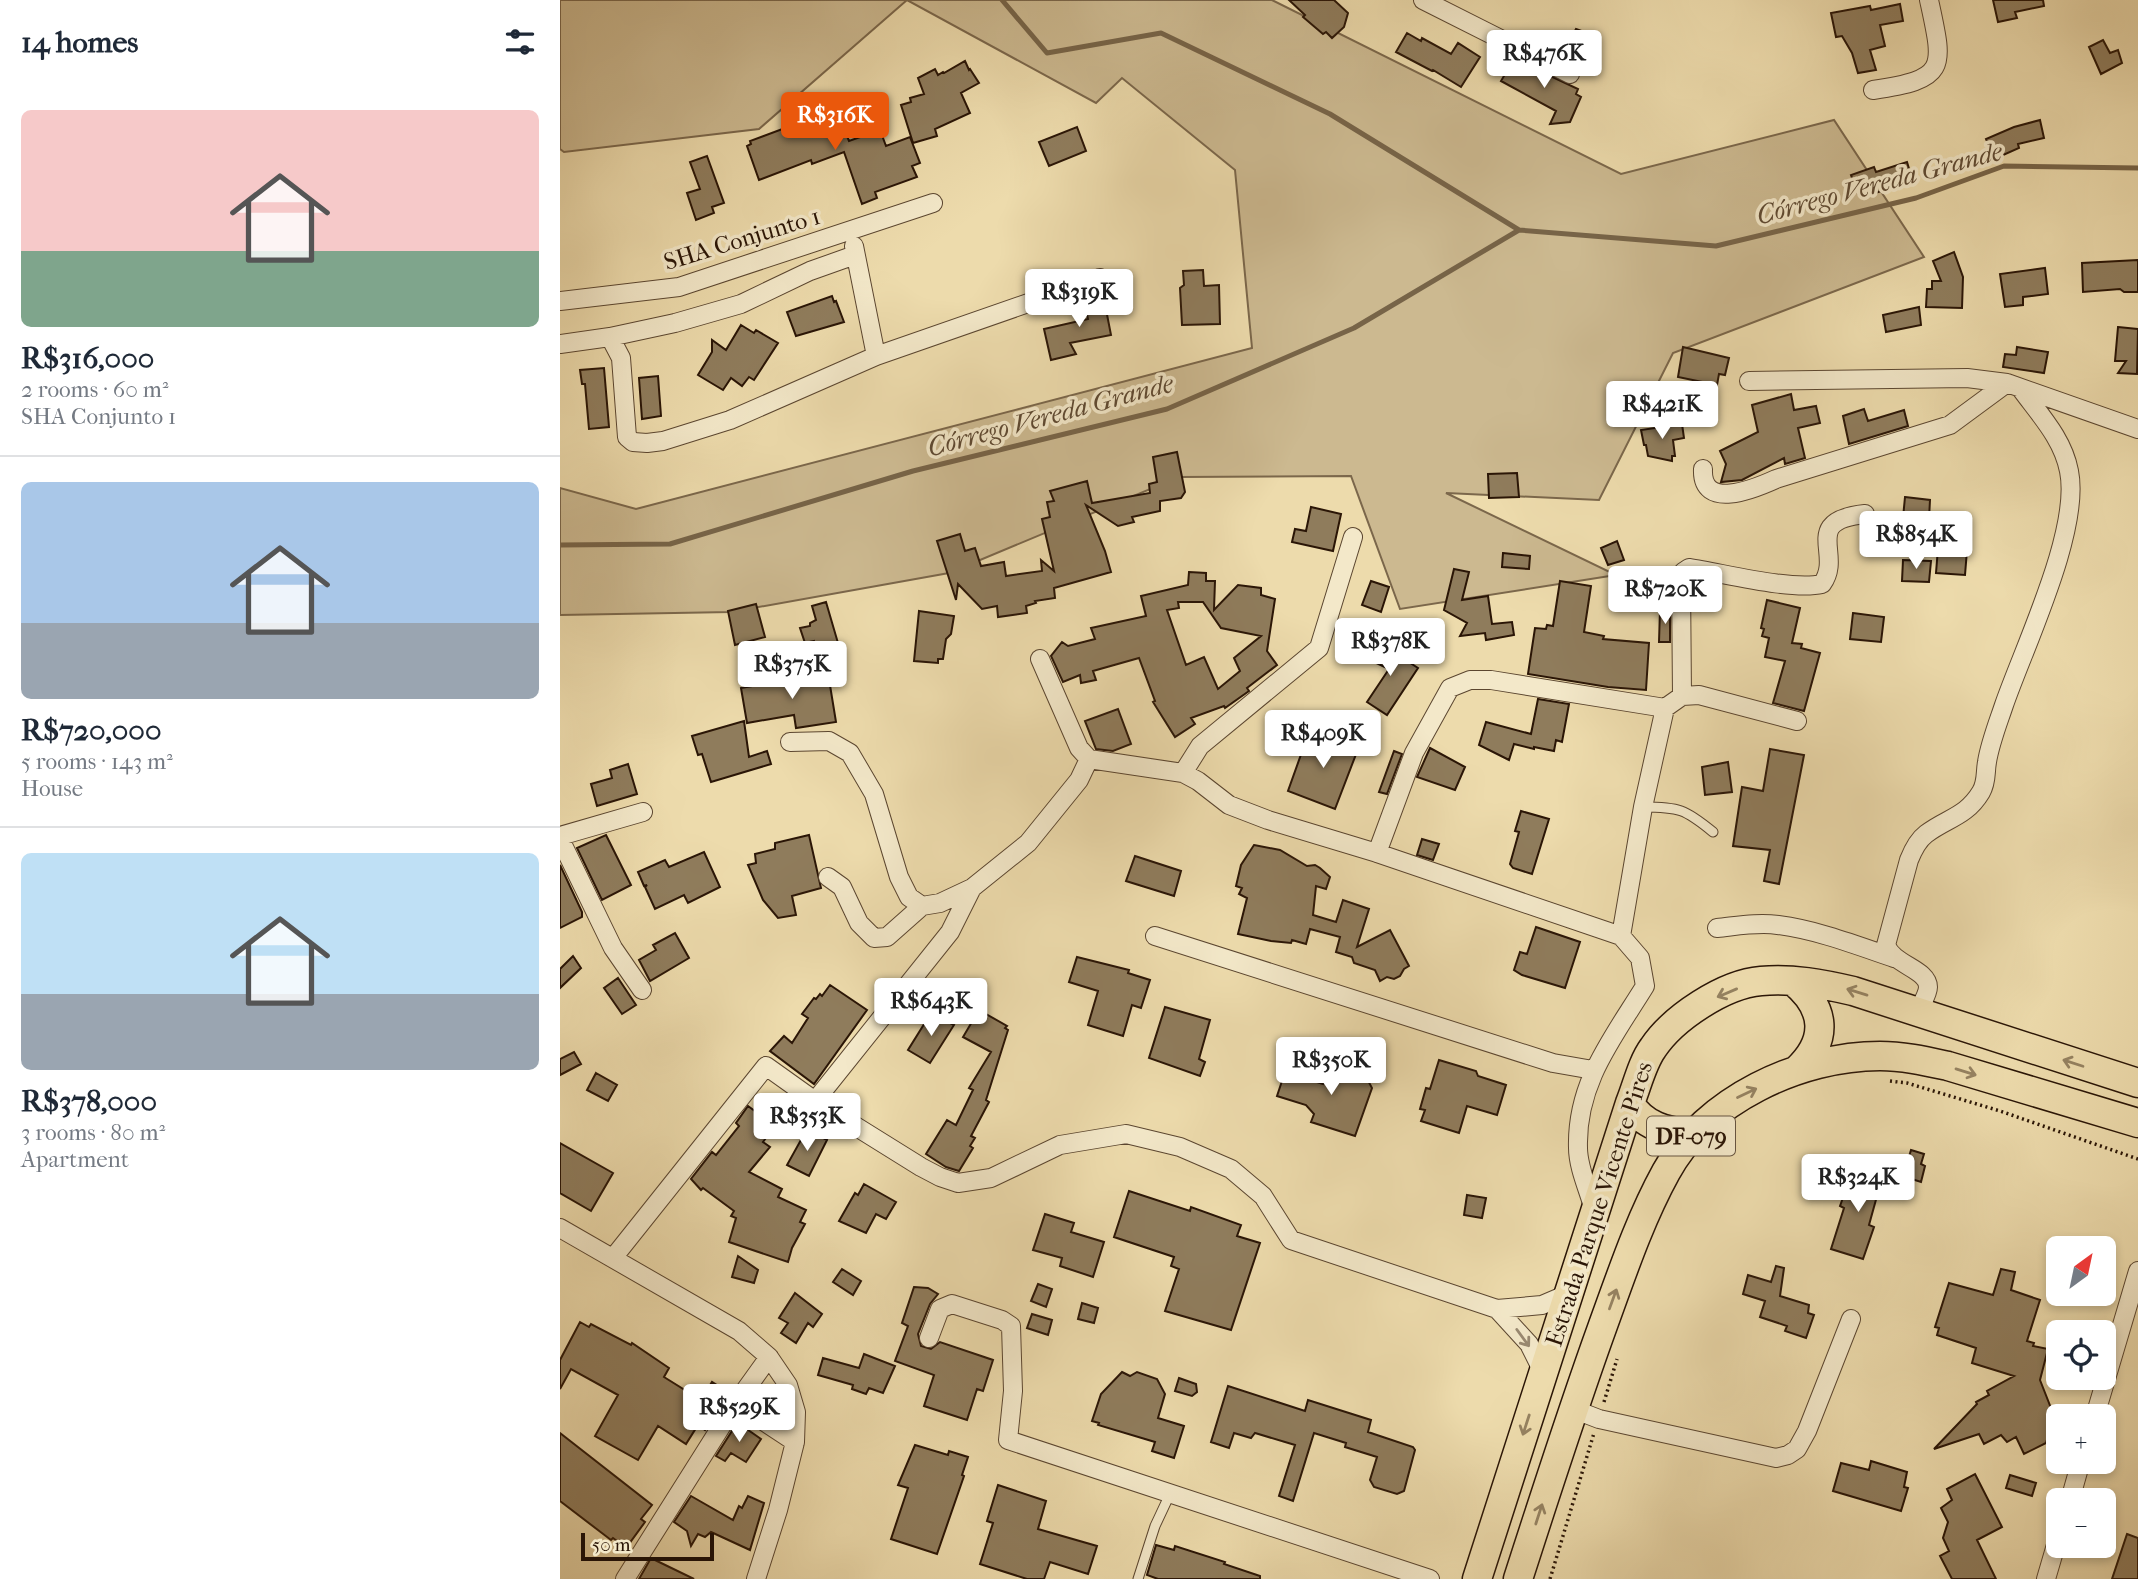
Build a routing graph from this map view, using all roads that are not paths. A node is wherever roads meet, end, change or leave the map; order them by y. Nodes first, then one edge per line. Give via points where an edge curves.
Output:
1 (1423, 0) edge
2 (1929, 0) edge
3 (1570, 74) dead end
4 (1873, 90) dead end
5 (933, 203) dead end
6 (850, 230) junction
7 (855, 255) junction
8 (1100, 278) dead end
9 (560, 301) edge
10 (610, 337) junction
11 (560, 344) edge
12 (876, 356) junction
13 (1749, 381) dead end
14 (2014, 386) junction
15 (2138, 429) edge
16 (1703, 469) dead end
17 (1865, 514) dead end
18 (1353, 537) dead end
19 (1040, 659) dead end
20 (1682, 696) junction
21 (1665, 708) junction
22 (1797, 721) dead end
23 (790, 742) dead end
24 (1089, 759) junction
25 (1183, 773) junction
26 (1643, 807) junction
27 (643, 812) dead end
28 (1713, 832) dead end
29 (560, 838) edge
30 (1377, 853) junction
31 (828, 877) dead end
32 (972, 887) junction
33 (922, 906) junction
34 (1717, 928) dead end
35 (1155, 936) dead end
36 (1621, 936) junction
37 (1894, 958) junction
38 (1793, 981) junction
39 (642, 990) dead end
40 (1917, 1014) junction
41 (1593, 1070) junction
42 (1797, 1070) junction
43 (2138, 1083) edge
44 (815, 1101) junction
45 (1630, 1103) junction
46 (2138, 1123) edge
47 (1692, 1135) junction
48 (1595, 1214) junction
49 (560, 1228) edge
50 (612, 1258) junction
51 (2138, 1271) edge
52 (1570, 1293) junction
53 (1497, 1309) junction
54 (1852, 1319) dead end
55 (929, 1338) dead end
56 (769, 1357) junction
57 (1543, 1372) junction
58 (736, 1403) junction
59 (2099, 1404) edge
60 (1573, 1409) junction
61 (795, 1442) junction
62 (1170, 1494) junction
63 (2052, 1558) edge
64 (625, 1579) edge
65 (756, 1579) edge
66 (1138, 1579) edge
67 (1430, 1579) edge
68 (1477, 1579) edge
69 (1518, 1579) edge
70 (2046, 1579) edge

1 - 3 street
2 - 4 street via 1937,63 1926,79
5 - 6 street, SHA Conjunto 1
6 - 7 street
6 - 9 street, SHA Conjunto 1 via 680,288
7 - 10 street via 741,304
7 - 12 street
8 - 12 street
10 - 11 street
10 - 12 street via 621,358 627,437 633,442 663,441 730,420
13 - 14 street via 1967,378
14 - 15 street
14 - 16 street via 1950,425 1752,490 1721,494 1708,489
14 - 37 street via 2062,446 2070,472 2066,527 2004,704 1983,789 1967,810 1926,834 1914,847 1887,935 1886,945
17 - 20 street via 1836,520 1830,529 1827,578 1822,584 1787,584 1689,568 1683,572
18 - 25 street via 1319,648 1200,746
19 - 24 street via 1079,748
20 - 21 street
20 - 22 street via 1699,695
21 - 26 street
21 - 30 street via 1491,680 1470,680 1450,688 1413,753
23 - 33 street via 830,741 850,753 874,794 909,897
24 - 25 street
24 - 32 street via 1079,780 1028,843
25 - 30 street via 1229,805
26 - 28 lane via 1690,813
26 - 36 street
27 - 29 street
29 - 39 street via 613,948
30 - 36 street
31 - 33 street via 842,887 859,923 874,938 887,937
32 - 33 street via 940,903
32 - 44 street via 950,932
34 - 37 street via 1776,925
35 - 41 street via 1553,1063
36 - 41 street via 1640,958 1645,986
37 - 40 street via 1926,979 1928,988
40 -> 38 main road, Estrada Parque Vicente Pires / DF-079 via 1853,991
38 - 42 main road via 1807,992 1820,1024 1810,1058
38 -> 45 main road, Estrada Parque Vicente Pires / DF-079 via 1758,981 1695,1007 1671,1025 1651,1050
43 -> 40 main road, Estrada Parque Vicente Pires / DF-079
41 - 48 street via 1580,1115 1578,1150
42 -> 46 main road, Estrada Parque Vicente Pires / DF-079 via 1850,1058 1916,1059
47 -> 42 main road, Estrada Parque Vicente Pires / DF-079 via 1736,1098
44 - 50 street via 766,1066
44 - 53 street via 921,1167 958,1182 991,1178 1060,1145 1126,1134 1180,1147 1231,1169 1263,1196 1291,1240
45 - 47 main road via 1650,1124
45 - 48 main road, Estrada Parque Vicente Pires / DF-079
60 -> 47 main road, Estrada Parque Vicente Pires / DF-079 via 1645,1216 1667,1170
48 - 52 main road, Estrada Parque Vicente Pires / DF-079
49 - 50 street
50 - 56 street via 739,1331
51 - 59 street
52 - 53 street via 1542,1305
52 - 57 main road, Estrada Parque Vicente Pires / DF-079
53 -> 57 street via 1529,1344
54 - 60 street via 1807,1431 1788,1455 1776,1458 1599,1419
55 - 62 street via 940,1309 952,1304 1002,1320 1011,1326 1013,1391 1008,1440
56 - 58 street
56 - 61 street via 788,1385 796,1412
57 -> 68 main road, Estrada Parque Vicente Pires / DF-079
58 - 61 street
58 - 64 street
69 -> 60 main road, Estrada Parque Vicente Pires / DF-079
61 - 65 street
62 - 66 lane
62 - 67 street
63 - 70 street

